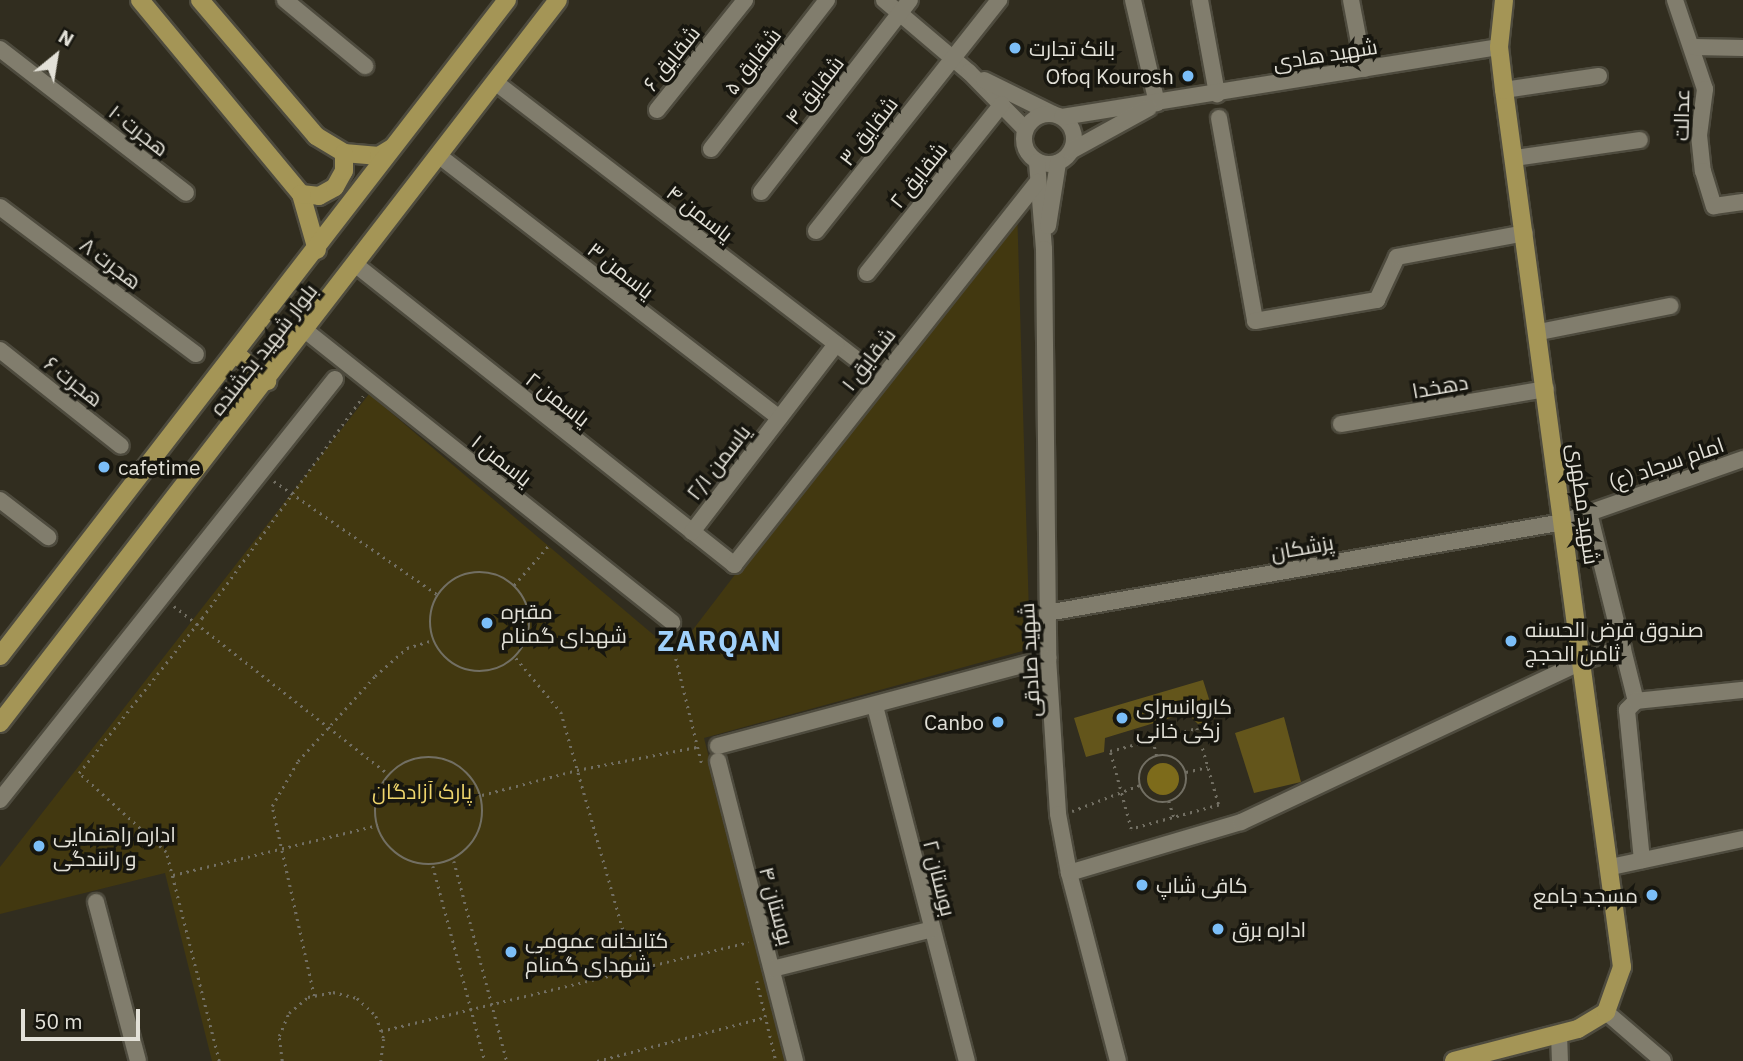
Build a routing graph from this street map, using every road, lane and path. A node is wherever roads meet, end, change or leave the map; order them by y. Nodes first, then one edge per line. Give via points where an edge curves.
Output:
1 (141, 0) edge
2 (200, 0) edge
3 (285, 0) edge
4 (507, 0) edge
5 (558, 0) edge
6 (745, 0) edge
7 (827, 0) edge
8 (884, 0) edge
9 (910, 0) edge
10 (999, 0) edge
11 (1133, 0) edge
12 (1200, 0) edge
13 (1351, 0) edge
14 (1504, 0) edge
15 (1675, 0) edge
16 (900, 13) junction
17 (1499, 47) junction
18 (1694, 47) junction
19 (1743, 48) edge
20 (0, 49) edge
21 (953, 58) junction
22 (365, 66) dead end
23 (1364, 69) junction
24 (969, 72) junction
25 (1599, 76) dead end
26 (495, 82) junction
27 (1504, 90) junction
28 (1217, 94) junction
29 (1157, 103) junction
30 (1002, 104) junction
31 (657, 110) dead end
32 (1057, 116) junction
33 (1219, 118) dead end
34 (1025, 129) junction
35 (1640, 140) dead end
36 (395, 146) junction
37 (710, 149) dead end
38 (1071, 151) junction
39 (344, 153) junction
40 (438, 155) junction
41 (1515, 158) junction
42 (1037, 162) junction
43 (1058, 163) junction
44 (1038, 182) junction
45 (761, 192) dead end
46 (186, 193) dead end
47 (302, 194) junction
48 (1743, 202) edge
49 (0, 207) edge
50 (816, 231) dead end
51 (1525, 233) junction
52 (1044, 249) junction
53 (317, 250) junction
54 (356, 265) junction
55 (867, 273) dead end
56 (1670, 306) dead end
57 (306, 331) junction
58 (1539, 332) junction
59 (836, 344) junction
60 (0, 350) edge
61 (235, 353) junction
62 (196, 354) dead end
63 (880, 377) junction
64 (335, 379) dead end
65 (267, 381) junction
66 (1546, 389) junction
67 (365, 393) dead end
68 (779, 418) junction
69 (1341, 424) dead end
70 (121, 446) dead end
71 (1743, 458) edge
72 (261, 471) junction
73 (292, 494) junction
74 (0, 500) edge
75 (1589, 513) junction
76 (1563, 522) junction
77 (692, 531) junction
78 (48, 537) dead end
79 (552, 541) dead end
80 (562, 549) dead end
81 (734, 565) joint
82 (438, 595) junction
83 (160, 596) junction
84 (1047, 613) junction
85 (198, 623) junction
86 (667, 626) joint
87 (433, 640) junction
88 (1623, 648) junction
89 (0, 656) edge
90 (516, 658) junction
91 (1048, 659) junction
92 (1583, 661) junction
93 (1743, 690) edge
94 (1636, 701) junction
95 (875, 705) junction
96 (0, 723) edge
97 (327, 727) junction
98 (1153, 740) junction
99 (697, 747) junction
100 (1157, 756) junction
101 (1208, 766) junction
102 (577, 770) junction
103 (1186, 772) junction
104 (704, 773) dead end
105 (388, 774) junction
106 (1140, 785) junction
107 (1121, 790) junction
108 (481, 795) junction
109 (0, 800) edge
110 (1170, 801) junction
111 (1058, 814) junction
112 (1174, 817) junction
113 (377, 825) junction
114 (1743, 839) edge
115 (280, 849) junction
116 (453, 860) junction
117 (1642, 860) junction
118 (433, 866) junction
119 (1611, 867) junction
120 (1069, 873) junction
121 (172, 875) junction
122 (96, 902) dead end
123 (744, 929) dead end
124 (932, 929) junction
125 (764, 940) junction
126 (747, 942) junction
127 (750, 955) dead end
128 (634, 969) junction
129 (772, 969) junction
130 (756, 980) dead end
131 (314, 996) junction
132 (492, 1003) junction
133 (471, 1009) junction
134 (1606, 1012) junction
135 (783, 1013) junction
136 (765, 1017) junction
137 (381, 1031) junction
138 (1559, 1034) junction
139 (138, 1061) edge
140 (219, 1061) edge
141 (282, 1061) edge
142 (381, 1061) edge
143 (485, 1061) edge
144 (507, 1061) edge
145 (597, 1061) edge
146 (776, 1061) edge
147 (795, 1061) edge
148 (967, 1061) edge
149 (1118, 1061) edge
150 (1454, 1061) edge
151 (1560, 1061) edge
152 (1663, 1061) edge

1 - 47 main road
2 - 39 main road via 316,136
3 - 22 street
4 - 36 main road, بلوار شهید بخشنده
5 - 26 main road, بلوار شهید بخشنده
6 - 31 street, شقایق ۶
7 - 37 street, شقایق ۵
8 - 16 street
9 - 16 street, شقایق ۴
10 - 21 street, شقایق ۳
11 - 29 street
12 - 28 street
13 - 23 street
14 - 17 main road, شهید مطهری
15 - 18 street, عدالت via 1685,36
16 - 21 street
16 - 45 street, شقایق ۴
17 - 23 street, شهید هادی
17 - 27 main road, شهید مطهری
18 - 19 street
18 - 48 street, عدالت via 1705,89 1699,135 1703,171 1714,206
20 - 46 street, هجرت ۱۰
21 - 24 street
21 - 50 street, شقایق ۳
23 - 28 street, شهید هادی
24 - 30 street
24 - 32 street
25 - 27 street
26 - 40 main road, بلوار شهید بخشنده
26 - 59 street, یاسمن ۴
27 - 41 main road, شهید مطهری
28 - 29 street, شهید هادی
29 - 32 street, شهید هادی
29 - 38 street
30 - 34 street
30 - 55 street, شقایق ۲
32 - 34 street via 1037,117
32 - 38 street via 1072,129
33 - 51 street via 1255,321 1377,300 1397,257
34 - 42 street via 1024,144
35 - 41 street
36 - 39 main road via 379,156
36 - 53 main road, بلوار شهید بخشنده
38 - 43 street
39 - 47 main road via 344,171 335,187 319,196
40 - 54 main road, بلوار شهید بخشنده
40 - 68 street, یاسمن ۳
41 - 51 main road, شهید مطهری
42 - 43 street
42 - 44 street
43 - 52 street
44 - 52 street
44 - 63 street, شقایق ۱
47 - 53 main road
49 - 62 street, هجرت ۸
51 - 58 main road, شهید مطهری
52 - 84 street, شهید صادقی
53 - 61 main road, بلوار شهید بخشنده
54 - 57 main road, بلوار شهید بخشنده
54 - 77 street, یاسمن ۲
56 - 58 street
57 - 65 main road, بلوار شهید بخشنده
57 - 86 street, یاسمن ۱
58 - 66 main road, شهید مطهری
59 - 63 street, یاسمن ۴
59 - 68 street, یاسمن ۲/۱
60 - 70 street, هجرت ۶
61 - 65 main road
61 - 89 main road, بلوار شهید بخشنده
63 - 81 street, شقایق ۱
64 - 72 street
65 - 96 main road, بلوار شهید بخشنده
66 - 69 street, دهخدا
66 - 76 main road, شهید مطهری
67 - 73 path
68 - 77 street, یاسمن ۲/۱
71 - 75 street, امام سجاد (ع)
72 - 73 path
72 - 83 street
73 - 82 path
73 - 85 path
74 - 78 street
75 - 76 street, امام سجاد (ع)
75 - 88 street
76 - 84 street, پزشکان
76 - 92 main road, شهید مطهری
77 - 81 street, یاسمن ۲
79 - 80 path
82 - 87 path via 429,621
82 - 90 path via 461,575 481,571 500,575 516,586 527,603 531,622 527,641
83 - 85 path
83 - 109 street
84 - 91 street, شهید صادقی
85 - 97 path
85 - 121 path via 79,773 166,852
86 - 99 path
87 - 90 path via 444,657 460,668 480,672
87 - 97 path via 408,648
88 - 92 street
88 - 94 street
90 - 102 path via 561,712
91 - 95 street
91 - 111 street, شهید صادقی
92 - 119 main road, شهید مطهری
92 - 120 street via 1241,822
93 - 94 street
94 - 117 street via 1627,710
95 - 124 street, بوستان ۲
95 - 125 street, بوستان ۴ via 718,754
97 - 105 path
97 - 115 path via 298,761 272,806
98 - 100 path
98 - 101 path via 1198,728
98 - 107 path via 1110,751
99 - 102 path
99 - 104 path
100 - 103 path via 1167,753 1184,763
100 - 106 path via 1147,758 1138,775
101 - 103 path
101 - 112 path via 1219,805
102 - 108 path
102 - 128 path
103 - 110 path via 1189,782 1179,799
105 - 108 path via 416,759 448,759 466,770
105 - 113 path via 377,793
106 - 107 path
106 - 110 path via 1143,794 1160,804
107 - 111 path via 1096,805
107 - 112 path via 1131,829
108 - 116 path via 481,829 470,848
110 - 112 path
111 - 120 street, شهید صادقی
113 - 115 path
113 - 118 path via 393,852 411,863
114 - 117 street
115 - 121 path
115 - 131 path
116 - 118 path
116 - 132 path
117 - 119 street
118 - 133 path
119 - 134 main road, شهید مطهری via 1622,967
120 - 149 street, شهید صادقی
121 - 140 path
122 - 139 street
123 - 126 path
124 - 129 street
124 - 148 street, بوستان ۲
125 - 126 path
125 - 129 street, بوستان ۴
126 - 127 path
126 - 128 path
128 - 132 path
129 - 135 street, بوستان ۴
130 - 136 path
131 - 137 path via 333,992 357,998 376,1016
131 - 141 path via 289,1013 279,1037
132 - 133 path
132 - 144 path
133 - 137 path
133 - 143 path
134 - 138 main road
134 - 152 street
135 - 136 path
135 - 147 street, بوستان ۴
136 - 145 path
136 - 146 path
137 - 142 path
138 - 150 main road
138 - 151 street

